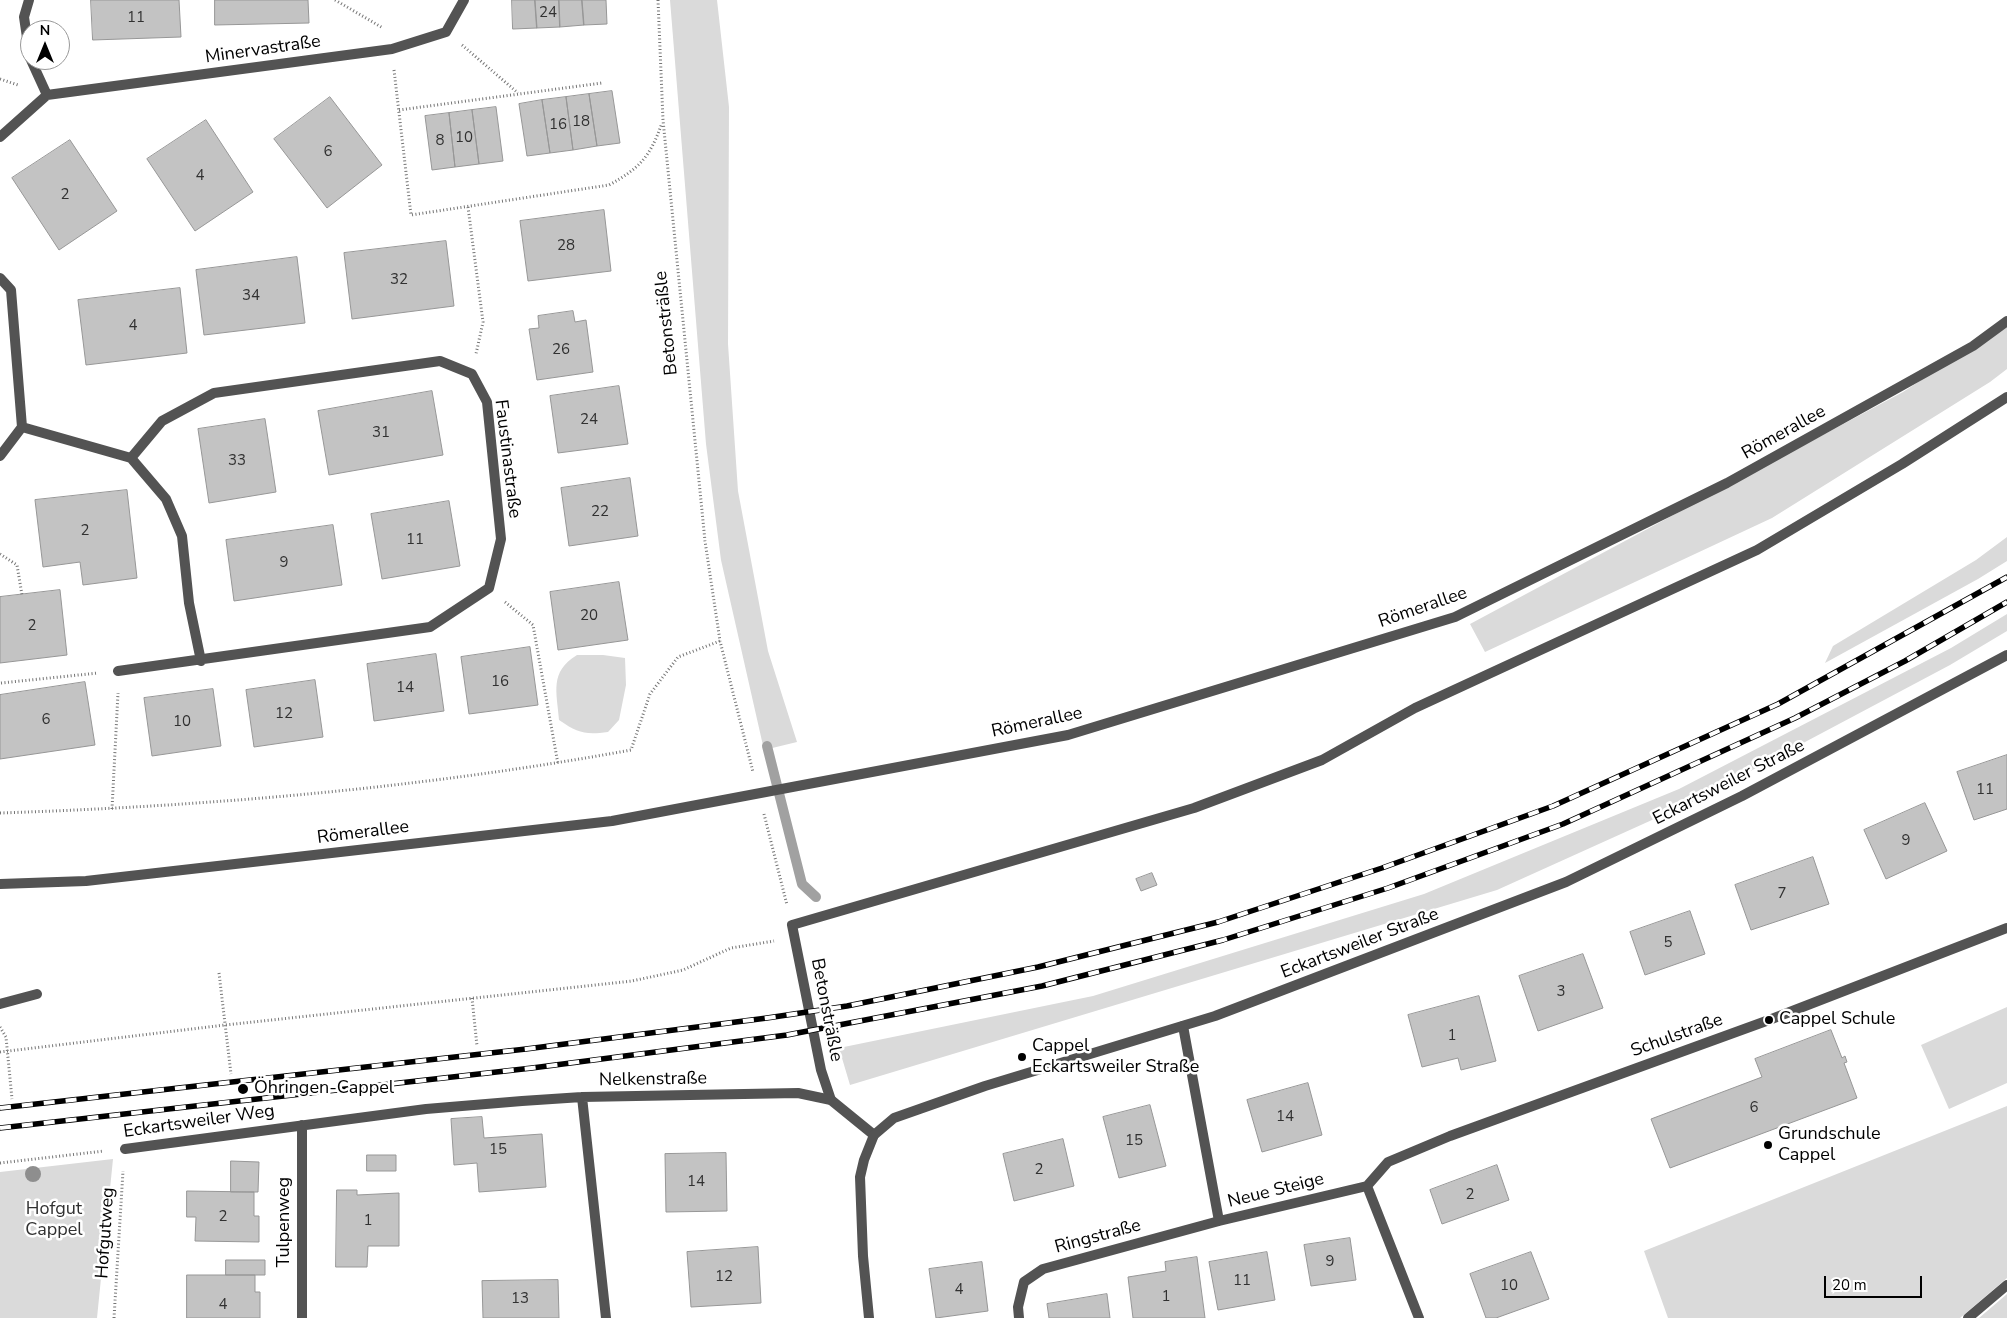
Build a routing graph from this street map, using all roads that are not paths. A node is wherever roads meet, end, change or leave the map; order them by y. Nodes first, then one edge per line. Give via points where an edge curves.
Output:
1 (29, 0) edge
2 (464, 0) edge
3 (24, 20) edge
4 (35, 70) edge
5 (47, 95) junction
6 (0, 137) edge
7 (0, 278) edge
8 (2007, 321) edge
9 (2007, 397) edge
10 (22, 427) junction
11 (0, 456) edge
12 (131, 458) junction
13 (2007, 655) edge
14 (201, 660) junction
15 (118, 672) road end
16 (0, 884) edge
17 (2007, 928) edge
18 (37, 994) dead end
19 (0, 1004) edge
20 (1183, 1026) junction
21 (582, 1097) junction
22 (831, 1100) junction
23 (302, 1125) junction
24 (874, 1135) junction
25 (125, 1149) road end
26 (1367, 1186) junction
27 (1219, 1221) junction
28 (2007, 1285) edge
29 (302, 1318) edge
30 (606, 1318) edge
31 (868, 1318) edge
32 (1019, 1318) edge
33 (1419, 1318) edge
34 (1968, 1318) edge

1 - 3 street
2 - 5 street, Minervastraße via 446,32 392,49
4 - 5 street
5 - 6 street
7 - 10 street via 11,290
8 - 16 street, Römerallee via 1973,346 1727,483 1455,618 1068,735 602,822 86,881
9 - 22 street, Betonsträßle via 1757,550 1415,708 1322,760 1194,808 792,925 821,1070
10 - 11 street
10 - 12 street
12 - 14 street via 166,499 182,536 189,603
12 - 14 street, Faustinastraße via 162,421 214,393 440,361 472,374 487,402 500,539 489,588 430,627
13 - 20 street, Eckartsweiler Straße via 1742,796 1566,882
14 - 15 street
17 - 26 street, Schulstraße via 1769,1020 1450,1136 1388,1162
18 - 19 street
20 - 24 street, Eckartsweiler Straße via 918,1108 894,1118
20 - 27 street, Neue Steige
21 - 22 street, Nelkenstraße via 798,1093
21 - 23 street, Eckartsweiler Weg via 426,1109
21 - 30 street, Nelkenstraße
22 - 24 street, Nelkenstraße
23 - 25 street, Eckartsweiler Weg
23 - 29 street, Tulpenweg
24 - 31 street, Eckartsweiler Straße via 860,1177
26 - 27 street, Neue Steige
26 - 33 street
27 - 32 street, Ringstraße via 1043,1269 1024,1282 1018,1307
28 - 34 street

